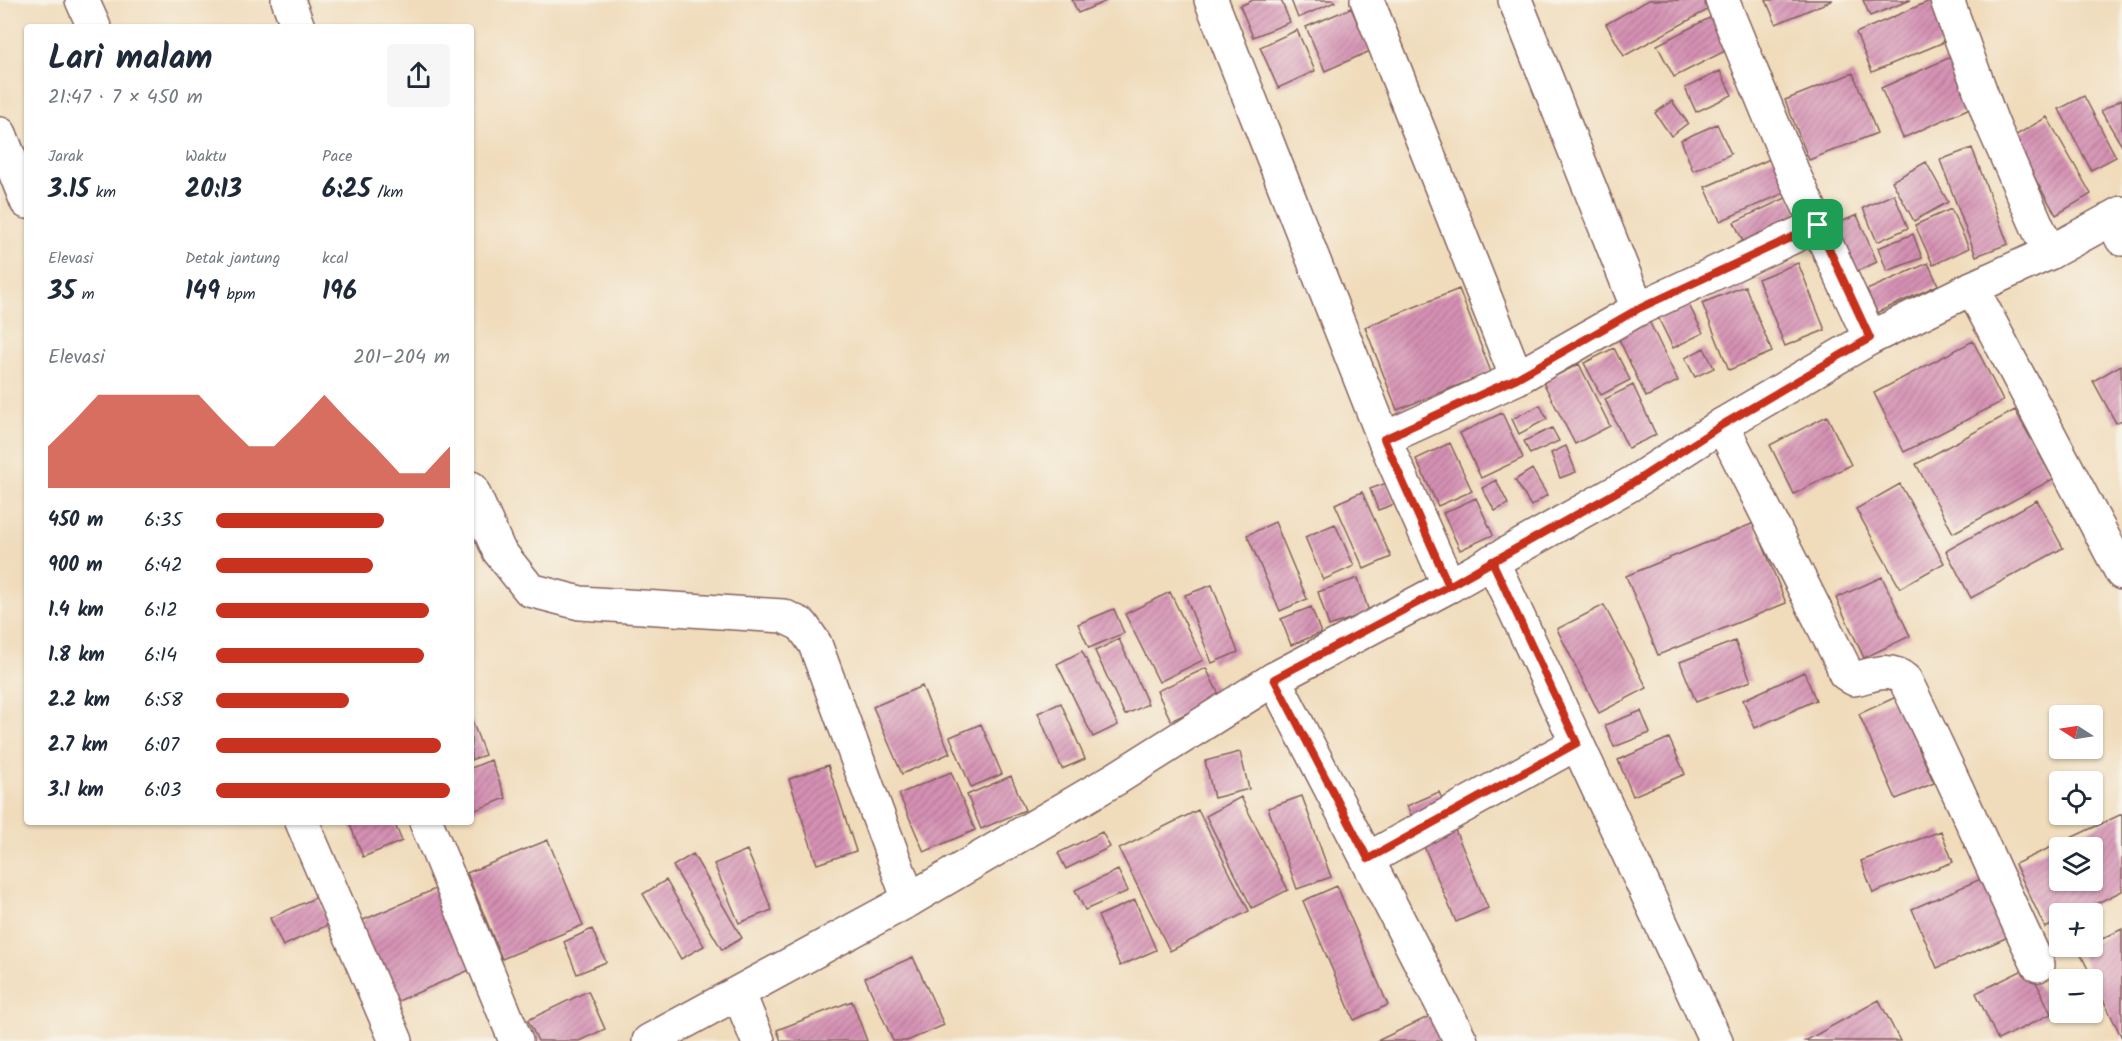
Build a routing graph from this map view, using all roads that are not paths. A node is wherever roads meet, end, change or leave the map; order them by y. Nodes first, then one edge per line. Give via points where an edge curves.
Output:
1 (82, 0) edge
2 (288, 0) edge
3 (1211, 0) edge
4 (1367, 0) edge
5 (1515, 0) edge
6 (1722, 0) edge
7 (1947, 0) edge
8 (93, 24) edge
9 (297, 24) edge
10 (0, 134) edge
11 (15, 188) edge
12 (2119, 224) edge
13 (1818, 225) junction
14 (2049, 253) junction
15 (1972, 288) junction
16 (1638, 309) junction
17 (1870, 338) junction
18 (1517, 378) junction
19 (1722, 425) junction
20 (1384, 439) junction
21 (474, 495) edge
22 (1492, 561) junction
23 (2122, 573) edge
24 (1449, 586) junction
25 (1274, 679) junction
26 (1577, 743) junction
27 (303, 825) edge
28 (427, 825) edge
29 (1368, 859) junction
30 (909, 900) junction
31 (2038, 965) dead end
32 (739, 994) junction
33 (396, 1041) edge
34 (516, 1041) edge
35 (649, 1041) edge
36 (758, 1041) edge
37 (1461, 1041) edge
38 (1716, 1041) edge

1 - 8 street
2 - 9 street
3 - 20 street
4 - 18 street
5 - 16 street
6 - 13 street
7 - 14 street via 1992,123
10 - 11 street
12 - 14 street
13 - 16 street
13 - 17 street
14 - 15 street
15 - 17 street
15 - 23 street
16 - 18 street
17 - 19 street
18 - 20 street
19 - 22 street via 1631,484
19 - 31 street via 1845,673 1854,679 1890,671 1905,680
20 - 24 street
21 - 30 street via 499,551 530,590 580,603 783,616 802,625 815,644
22 - 24 street
22 - 26 street
24 - 25 street
25 - 29 street
25 - 30 street via 1117,778
26 - 29 street
26 - 38 street
27 - 33 street
28 - 34 street
29 - 37 street
30 - 32 street
32 - 35 street
32 - 36 street

